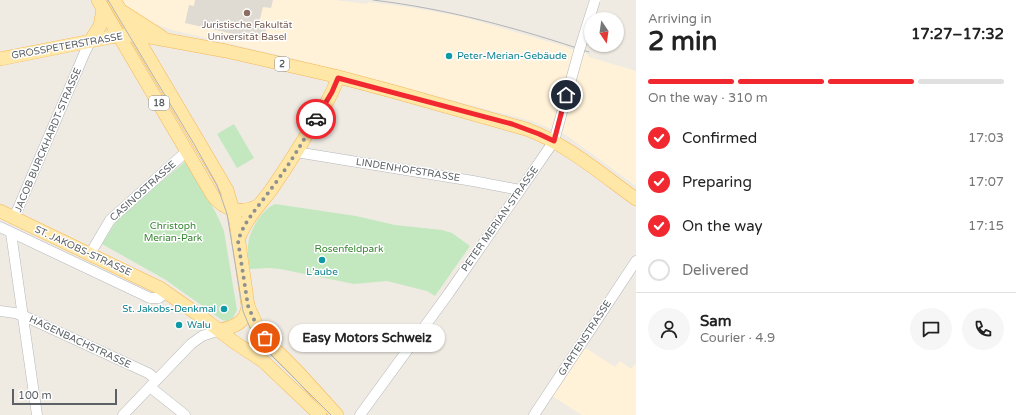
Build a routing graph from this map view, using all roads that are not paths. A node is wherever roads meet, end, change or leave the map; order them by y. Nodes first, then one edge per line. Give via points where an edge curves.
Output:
1 (594, 0) edge
2 (114, 1) edge
3 (101, 5) edge
4 (120, 36) junction
5 (135, 36) junction
6 (165, 39) junction
7 (92, 40) junction
8 (0, 59) edge
9 (338, 78) junction
10 (554, 141) junction
11 (187, 152) junction
12 (296, 152) junction
13 (520, 190) junction
14 (636, 200) edge
15 (258, 206) junction
16 (233, 210) junction
17 (0, 211) edge
18 (14, 218) junction
19 (0, 227) edge
20 (11, 233) junction
21 (238, 241) junction
22 (90, 254) junction
23 (636, 261) edge
24 (166, 292) junction
25 (248, 306) junction
26 (0, 311) edge
27 (24, 316) junction
28 (220, 330) junction
29 (153, 383) junction
30 (37, 415) edge
31 (123, 415) edge
32 (185, 415) edge
33 (320, 415) edge
34 (337, 415) edge
35 (360, 415) edge
36 (534, 415) edge

1 - 10 street, PETER MERIAN-STRASSE, bridge
2 - 5 main road
2 - 6 main road via 127,15
3 - 4 main road, 18
3 - 7 main road via 100,26
4 - 5 main road, GROSSPETERSTRASSE / 2
4 - 7 main road, GROSSPETERSTRASSE / 2
4 - 11 main road, 18
5 - 6 main road, 2
5 - 16 main road via 223,182
6 - 9 main road, 2
7 - 8 main road, GROSSPETERSTRASSE / 2
7 - 18 street, JACOB BURCKHARDT-STRASSE
9 - 10 main road, 2 via 512,124
9 - 12 main road
10 - 13 street, PETER MERIAN-STRASSE
10 - 14 main road, 2
11 - 16 main road, 18 via 213,196 222,205
11 - 22 street, CASINOSTRASSE via 110,220
12 - 13 street, LINDENHOFSTRASSE
12 - 15 main road
13 - 35 street, PETER MERIAN-STRASSE
15 - 16 main road via 248,210
15 - 21 main road via 244,226
16 - 21 main road
17 - 18 main road, ST. JAKOBS-STRASSE
18 - 22 main road, ST. JAKOBS-STRASSE
19 - 20 street, ST. JAKOBS-STRASSE
20 - 24 street, ST. JAKOBS-STRASSE via 150,298 159,298
20 - 27 street
21 - 25 main road
22 - 24 main road, ST. JAKOBS-STRASSE
23 - 36 street, GARTENSTRASSE
24 - 28 main road, ST. JAKOBS-STRASSE
25 - 28 main road via 247,313 240,323
25 - 34 main road via 265,338
26 - 27 street, HAGENBACHSTRASSE
27 - 29 street, HAGENBACHSTRASSE via 148,373
27 - 30 street
28 - 29 street via 202,336 191,344
28 - 33 main road, ST. JAKOBS-STRASSE via 263,361
29 - 31 street
29 - 32 street, HAGENBACHSTRASSE

